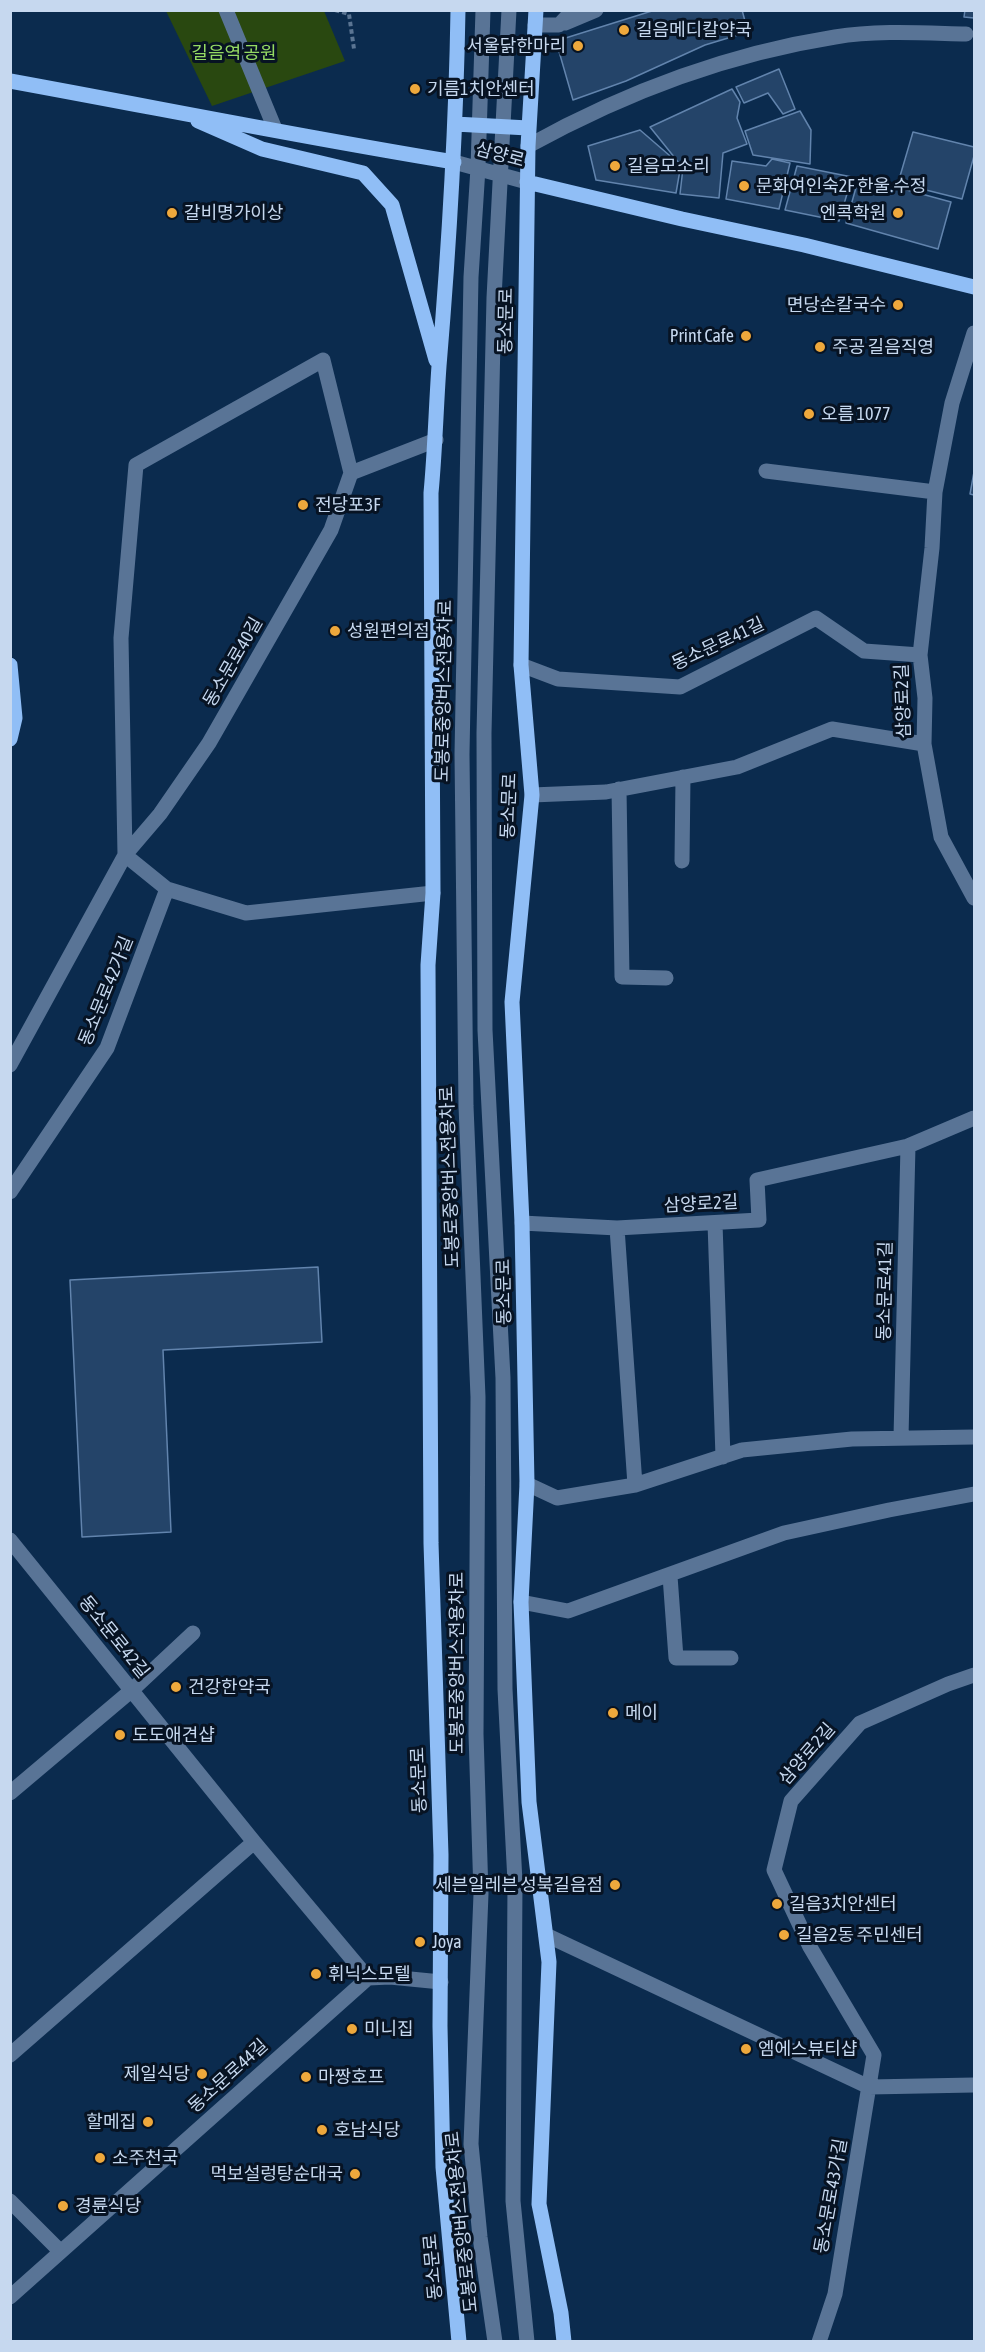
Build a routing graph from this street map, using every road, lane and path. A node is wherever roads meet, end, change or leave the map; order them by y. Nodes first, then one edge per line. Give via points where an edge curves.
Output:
1 (226, 10) edge
2 (335, 10) edge
3 (458, 10) edge
4 (483, 10) edge
5 (509, 10) edge
6 (573, 10) edge
7 (596, 10) edge
8 (535, 18) edge
9 (559, 25) junction
10 (966, 34) dead end
11 (354, 48) dead end
12 (10, 81) edge
13 (177, 111) junction
14 (455, 124) junction
15 (479, 126) junction
16 (502, 127) junction
17 (528, 128) junction
18 (275, 129) junction
19 (528, 146) junction
20 (454, 162) junction
21 (478, 168) junction
22 (499, 175) junction
23 (527, 182) junction
24 (975, 287) edge
25 (975, 333) edge
26 (439, 369) junction
27 (436, 440) junction
28 (766, 471) dead end
29 (351, 473) junction
30 (934, 492) junction
31 (920, 655) junction
32 (10, 665) edge
33 (521, 665) junction
34 (10, 739) edge
35 (924, 744) junction
36 (683, 777) junction
37 (619, 789) junction
38 (532, 795) junction
39 (125, 855) junction
40 (682, 861) dead end
41 (167, 890) junction
42 (433, 892) junction
43 (975, 898) edge
44 (666, 978) dead end
45 (10, 1065) edge
46 (975, 1118) edge
47 (908, 1146) junction
48 (10, 1192) edge
49 (522, 1223) junction
50 (715, 1223) junction
51 (617, 1228) junction
52 (902, 1437) junction
53 (975, 1437) edge
54 (723, 1456) junction
55 (527, 1484) junction
56 (635, 1485) junction
57 (975, 1494) edge
58 (10, 1540) edge
59 (670, 1576) junction
60 (521, 1602) junction
61 (194, 1634) dead end
62 (731, 1658) dead end
63 (975, 1675) edge
64 (132, 1690) junction
65 (10, 1793) edge
66 (254, 1842) junction
67 (546, 1935) junction
68 (368, 1978) junction
69 (441, 1982) junction
70 (10, 2055) edge
71 (874, 2055) joint
72 (975, 2085) edge
73 (869, 2087) junction
74 (10, 2201) edge
75 (60, 2251) junction
76 (10, 2297) edge
77 (459, 2342) edge
78 (495, 2342) edge
79 (527, 2342) edge
80 (564, 2342) edge
81 (819, 2342) edge

1 - 18 street
2 - 11 path via 349,14
3 - 14 main road, 동소문로
4 - 15 street, 도봉로중앙버스전용차로
5 - 16 street
6 - 9 street
7 - 9 street
8 - 9 street
8 - 17 main road, 동소문로
10 - 19 street via 901,32 836,37 764,51 640,91
12 - 13 main road, 삼양로
13 - 18 main road, 삼양로
13 - 26 main road via 262,149 363,173 392,205
14 - 15 main road
14 - 20 main road, 동소문로
15 - 16 main road
15 - 21 street, 도봉로중앙버스전용차로
16 - 17 main road
16 - 22 street
17 - 19 main road, 동소문로
18 - 20 main road, 삼양로
19 - 23 main road, 동소문로
20 - 21 street, 삼양로
20 - 26 main road, 동소문로
21 - 22 street, 삼양로
21 - 78 street, 도봉로중앙버스전용차로 via 471,277 462,754 466,1106 478,1396 476,1734 481,1894 471,2144
22 - 23 street, 삼양로
22 - 79 street via 484,733 485,1030 503,1378 505,1689 514,1882 513,2201
23 - 24 main road, 삼양로
23 - 33 main road, 동소문로
25 - 30 street, 삼양로2길 via 952,403
26 - 27 main road, 동소문로
27 - 29 street
27 - 42 main road, 동소문로 via 430,493
28 - 30 street
29 - 39 street, 동소문로40길 via 331,530 209,743 160,814
29 - 39 street via 323,360 136,465 121,638
30 - 31 street, 삼양로2길
31 - 33 street, 동소문로41길 via 864,651 816,618 680,687 558,679
31 - 35 street, 삼양로2길 via 925,698
32 - 34 main road via 15,718
33 - 38 main road, 동소문로
35 - 36 street via 832,729 737,767
35 - 43 street, 삼양로2길 via 941,837
36 - 37 street
36 - 40 street
37 - 38 street
37 - 44 street via 622,978
38 - 49 main road, 동소문로 via 512,1002
39 - 41 street
39 - 45 street, 동소문로40길
41 - 42 street via 246,913
41 - 48 street, 동소문로42가길 via 107,1048
42 - 69 main road, 동소문로 via 428,965 431,1543
46 - 47 street, 삼양로2길
47 - 50 street, 삼양로2길 via 757,1180 759,1220
47 - 52 street, 동소문로41길
49 - 51 street, 삼양로2길
49 - 55 main road, 동소문로
50 - 51 street, 삼양로2길
50 - 54 street
51 - 56 street
52 - 53 street
52 - 54 street via 852,1438 742,1450
54 - 56 street
55 - 56 street via 557,1498
55 - 60 main road, 동소문로
57 - 59 street via 784,1533
58 - 64 street, 동소문로42길
59 - 60 street via 568,1611
59 - 62 street via 676,1658
60 - 67 main road, 동소문로 via 529,1802
61 - 64 street
63 - 71 street, 삼양로2길 via 860,1723 791,1801 774,1870 810,1947
64 - 65 street
64 - 66 street, 동소문로42길
66 - 68 street, 동소문로42길
66 - 70 street
67 - 73 street
67 - 80 main road, 동소문로 via 549,1962 539,2204
68 - 69 street
68 - 75 street, 동소문로44길
69 - 77 main road, 동소문로 via 443,2167
71 - 73 street, 동소문로43가길
72 - 73 street
73 - 81 street, 동소문로43가길 via 835,2294
74 - 75 street
75 - 76 street, 동소문로44길

